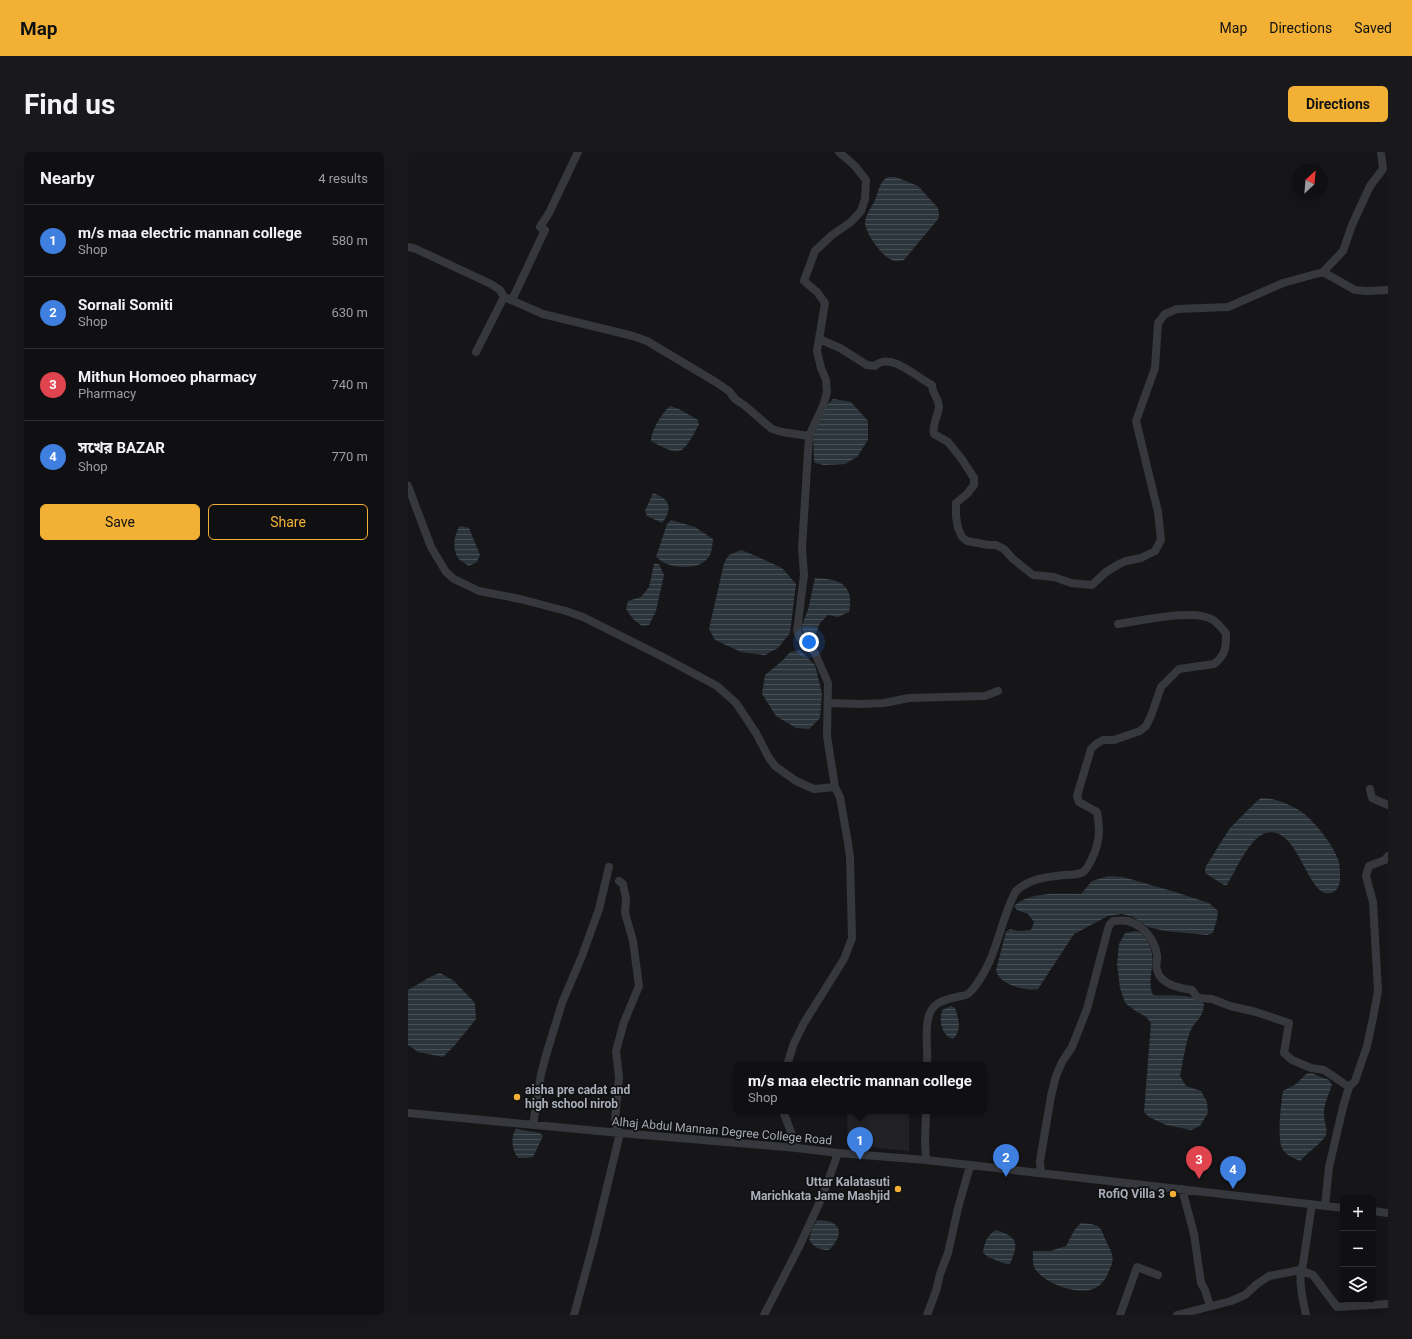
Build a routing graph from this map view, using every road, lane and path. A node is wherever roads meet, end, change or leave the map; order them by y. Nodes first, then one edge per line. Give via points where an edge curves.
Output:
1 (578, 152) edge
2 (840, 152) edge
3 (1381, 152) edge
4 (408, 247) edge
5 (1323, 272) junction
6 (1388, 290) edge
7 (508, 298) junction
8 (819, 339) junction
9 (476, 352) dead end
10 (809, 436) junction
11 (408, 486) edge
12 (1118, 624) dead end
13 (998, 691) dead end
14 (828, 703) junction
15 (835, 787) junction
16 (1370, 789) dead end
17 (1388, 805) edge
18 (1388, 856) edge
19 (609, 867) dead end
20 (619, 881) dead end
21 (788, 1062) edge
22 (927, 1062) edge
23 (1348, 1087) junction
24 (408, 1113) edge
25 (784, 1114) edge
26 (926, 1114) edge
27 (533, 1125) junction
28 (620, 1133) junction
29 (797, 1148) junction
30 (838, 1153) junction
31 (926, 1160) junction
32 (970, 1166) junction
33 (1042, 1173) junction
34 (1182, 1189) junction
35 (1312, 1204) junction
36 (1325, 1206) junction
37 (1340, 1208) edge
38 (1376, 1211) edge
39 (1388, 1213) edge
40 (1300, 1270) junction
41 (1158, 1275) dead end
42 (1388, 1304) edge
43 (1210, 1306) junction
44 (574, 1315) edge
45 (764, 1315) edge
46 (927, 1315) edge
47 (1120, 1315) edge
48 (1177, 1315) edge
49 (1306, 1315) edge

1 - 7 street via 540,227 546,230
2 - 8 street via 866,180 865,199 861,211 851,222 815,251 804,281 825,303
3 - 5 street via 1383,169 1370,186 1343,251
4 - 7 street via 491,284
5 - 6 street via 1355,290
5 - 8 street via 1283,283 1228,307 1177,309 1165,314 1158,323 1155,368 1136,421 1158,512 1161,540 1155,551 1119,564 1092,585 1033,575 1004,549 996,545 967,541 962,537 958,528 956,503 968,494 974,485 974,478 948,442 934,434 939,407 932,385 900,365 879,362 875,366 867,365 840,348
7 - 9 street
7 - 10 street via 543,314 647,341 729,391 735,399 772,429
8 - 10 street via 817,350 827,392
10 - 14 street via 802,548 804,575 798,631 800,638 815,653 828,683
11 - 15 street via 431,547 446,572 454,578 479,591 534,602 583,617 700,676 717,686 736,703 775,766 796,781 814,789
12 - 22 street via 1185,615 1209,618 1226,633 1226,649 1214,664 1180,668 1161,687 1151,716 1140,731 1114,740 1103,740 1091,749 1077,796 1079,802 1097,812 1100,835 1091,862 1078,874 1042,877 1016,891 981,978 972,991 936,1003 932,1007 926,1028
13 - 14 street via 985,696 909,698 863,704
14 - 15 street via 827,736
15 - 21 street via 840,797 848,843 852,938 844,959 804,1023
16 - 17 street via 1372,798
18 - 23 street via 1385,860 1369,866 1366,876 1373,902 1378,991 1367,1046 1355,1081
19 - 27 street via 596,921 562,1003 547,1052
20 - 28 street via 623,884 626,899 625,912 633,941 639,986 624,1022 616,1051 620,1077 615,1120
23 - 33 street via 1324,1070 1292,1060 1284,1053 1289,1022 1212,999 1200,998 1192,990 1167,984 1156,970 1157,955 1154,943 1147,932 1128,921 1113,921 1108,929 1082,1024 1054,1083 1040,1161
23 - 36 street via 1329,1167
24 - 27 street, Alhaj Abdul Mannan Degree College Road
25 - 29 street
26 - 31 street
27 - 28 street, Alhaj Abdul Mannan Degree College Road
28 - 29 street, Alhaj Abdul Mannan Degree College Road
28 - 44 street
29 - 30 street, Alhaj Abdul Mannan Degree College Road
30 - 31 street, Alhaj Abdul Mannan Degree College Road
30 - 45 street via 799,1247
31 - 32 street, Alhaj Abdul Mannan Degree College Road
32 - 33 street, Alhaj Abdul Mannan Degree College Road
32 - 46 street via 948,1252
33 - 34 street, Alhaj Abdul Mannan Degree College Road
34 - 35 street, Alhaj Abdul Mannan Degree College Road
34 - 43 street via 1194,1234 1201,1283
35 - 36 street, Alhaj Abdul Mannan Degree College Road
35 - 40 street
36 - 37 street, Alhaj Abdul Mannan Degree College Road
38 - 39 street
40 - 42 street via 1313,1275 1337,1307
40 - 43 street via 1269,1276 1245,1295
40 - 49 street
41 - 47 street via 1137,1267
43 - 48 street

